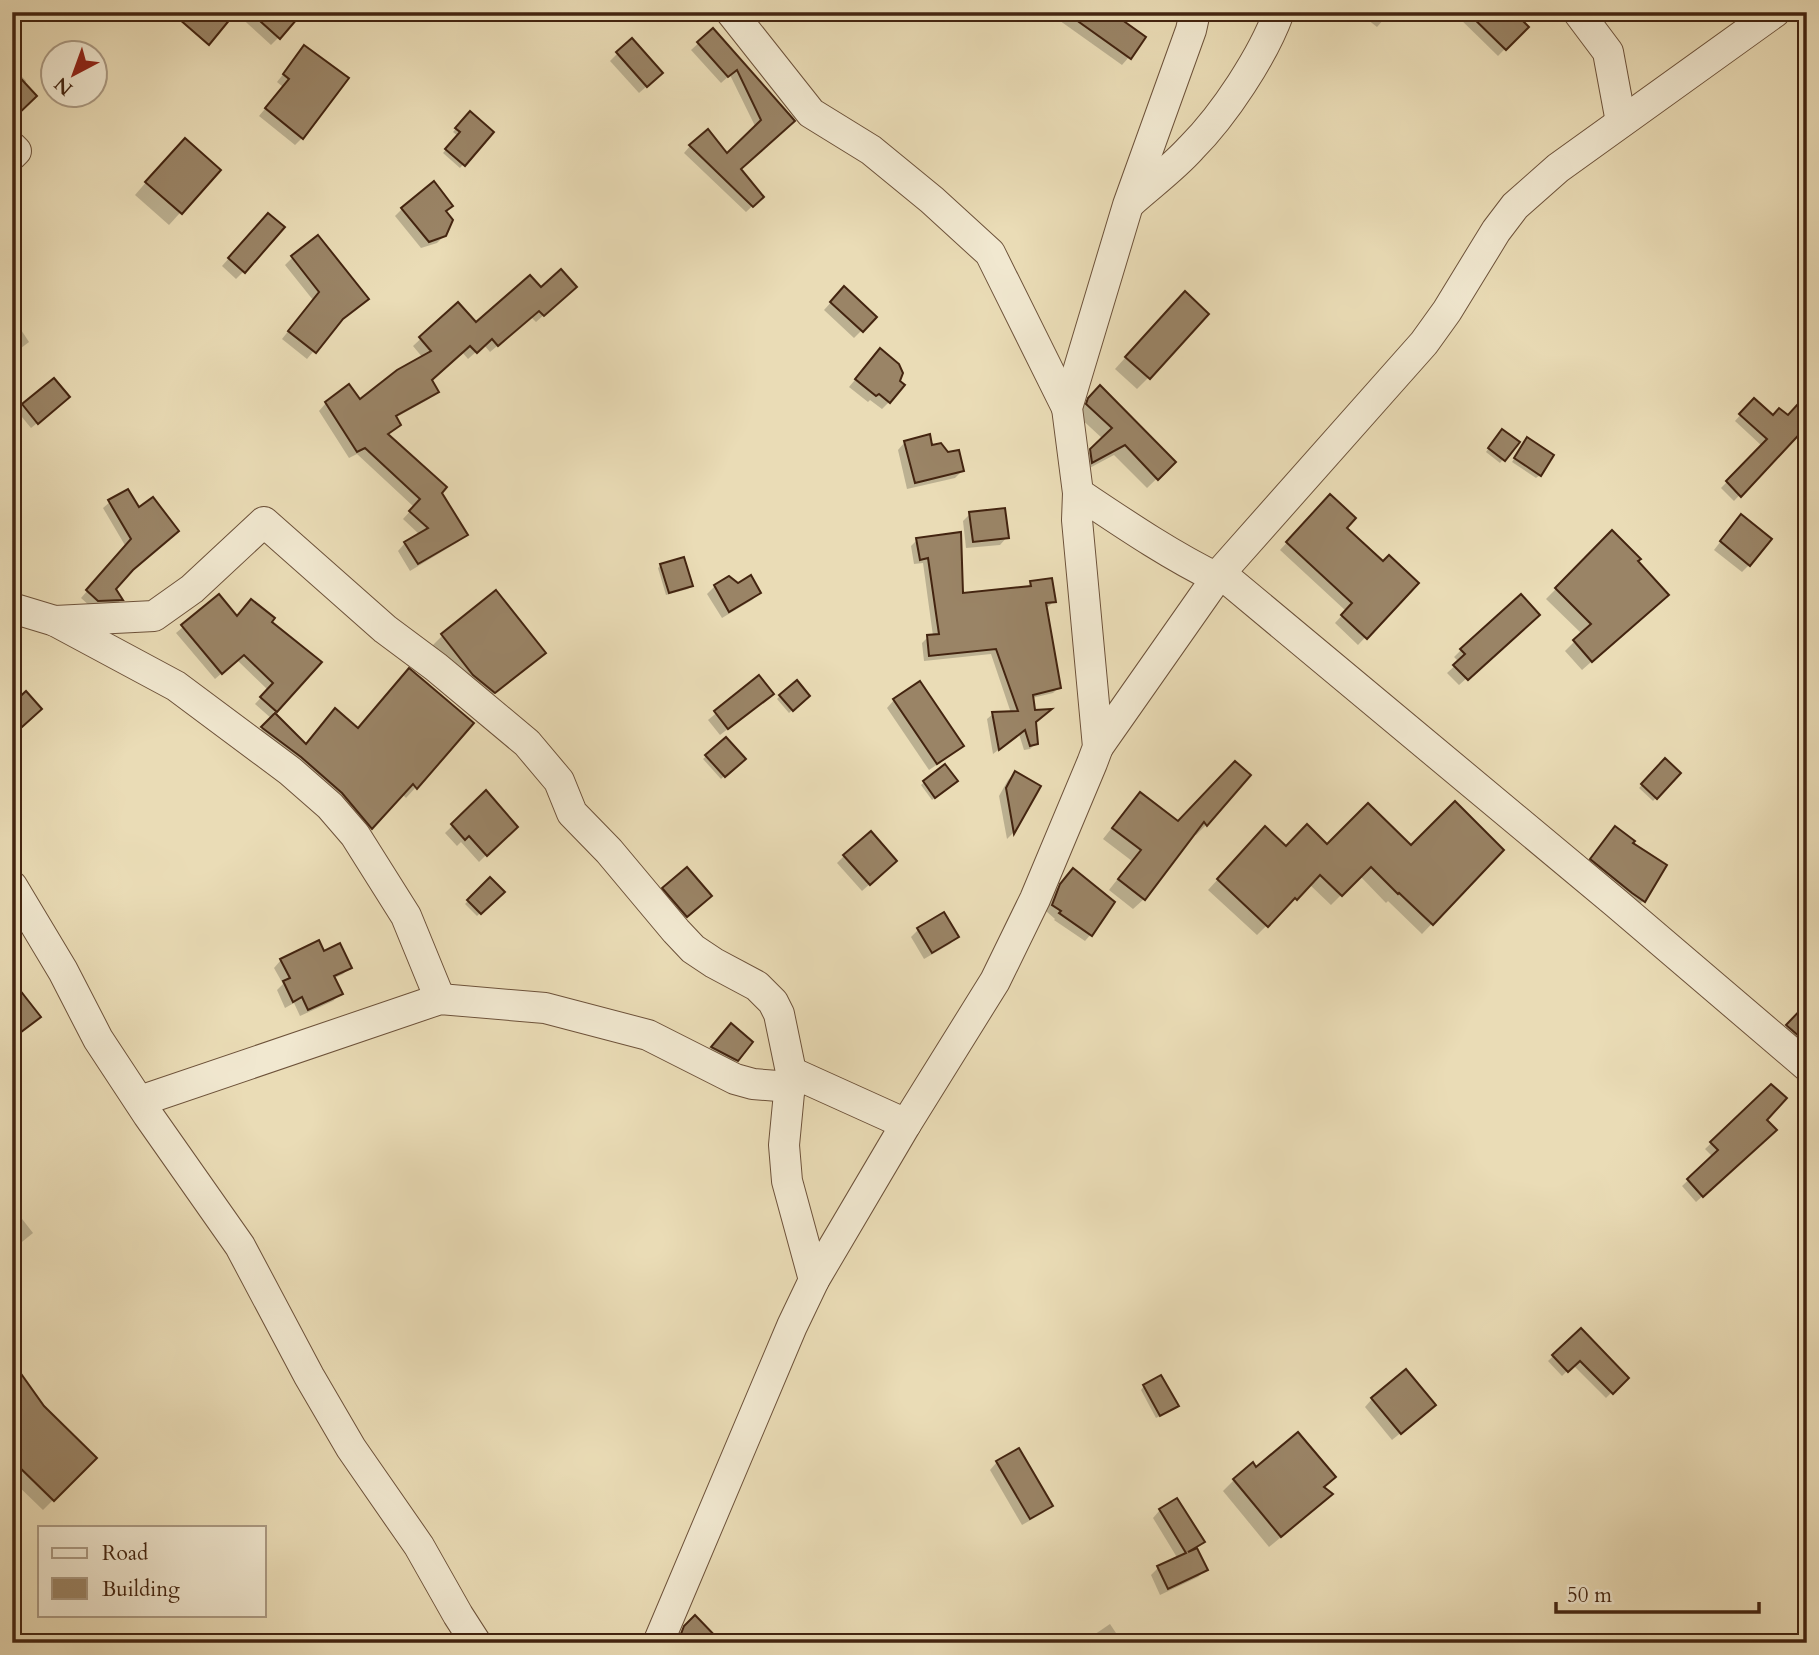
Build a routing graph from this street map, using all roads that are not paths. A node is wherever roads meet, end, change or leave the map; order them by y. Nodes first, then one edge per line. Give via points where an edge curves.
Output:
1 (732, 12) edge
2 (1195, 12) edge
3 (1279, 12) edge
4 (1578, 12) edge
5 (1775, 12) edge
6 (1621, 122) junction
7 (12, 146) edge
8 (12, 155) edge
9 (1128, 205) junction
10 (1067, 408) junction
11 (1078, 493) junction
12 (1219, 575) junction
13 (12, 608) edge
14 (55, 621) junction
15 (1098, 747) junction
16 (12, 886) edge
17 (440, 999) junction
18 (1807, 1066) edge
19 (791, 1079) junction
20 (140, 1101) junction
21 (906, 1124) junction
22 (814, 1280) junction
23 (476, 1643) edge
24 (658, 1643) edge

1 - 10 street via 811,113 871,149 990,253
2 - 9 street
3 - 9 street via 1259,56 1218,116 1191,148
4 - 6 street via 1608,52
5 - 6 street
6 - 12 street via 1515,206 1424,343
7 - 8 street via 16,151
9 - 10 street
10 - 11 street
11 - 12 street via 1197,568
11 - 15 street
12 - 15 street
12 - 18 street
13 - 14 street
14 - 17 street via 176,686 330,806 355,835 407,916
14 - 19 street via 155,616 192,589 264,522 385,629 527,743 559,781 572,813 693,949 757,986 773,1002
15 - 21 street via 1035,899 995,981
16 - 20 street via 98,1039
17 - 19 street via 545,1008 648,1035 735,1079 753,1084
17 - 20 street
19 - 21 street
19 - 22 street via 784,1145 787,1181
20 - 23 street via 240,1246 351,1448 419,1546
21 - 22 street
22 - 24 street

